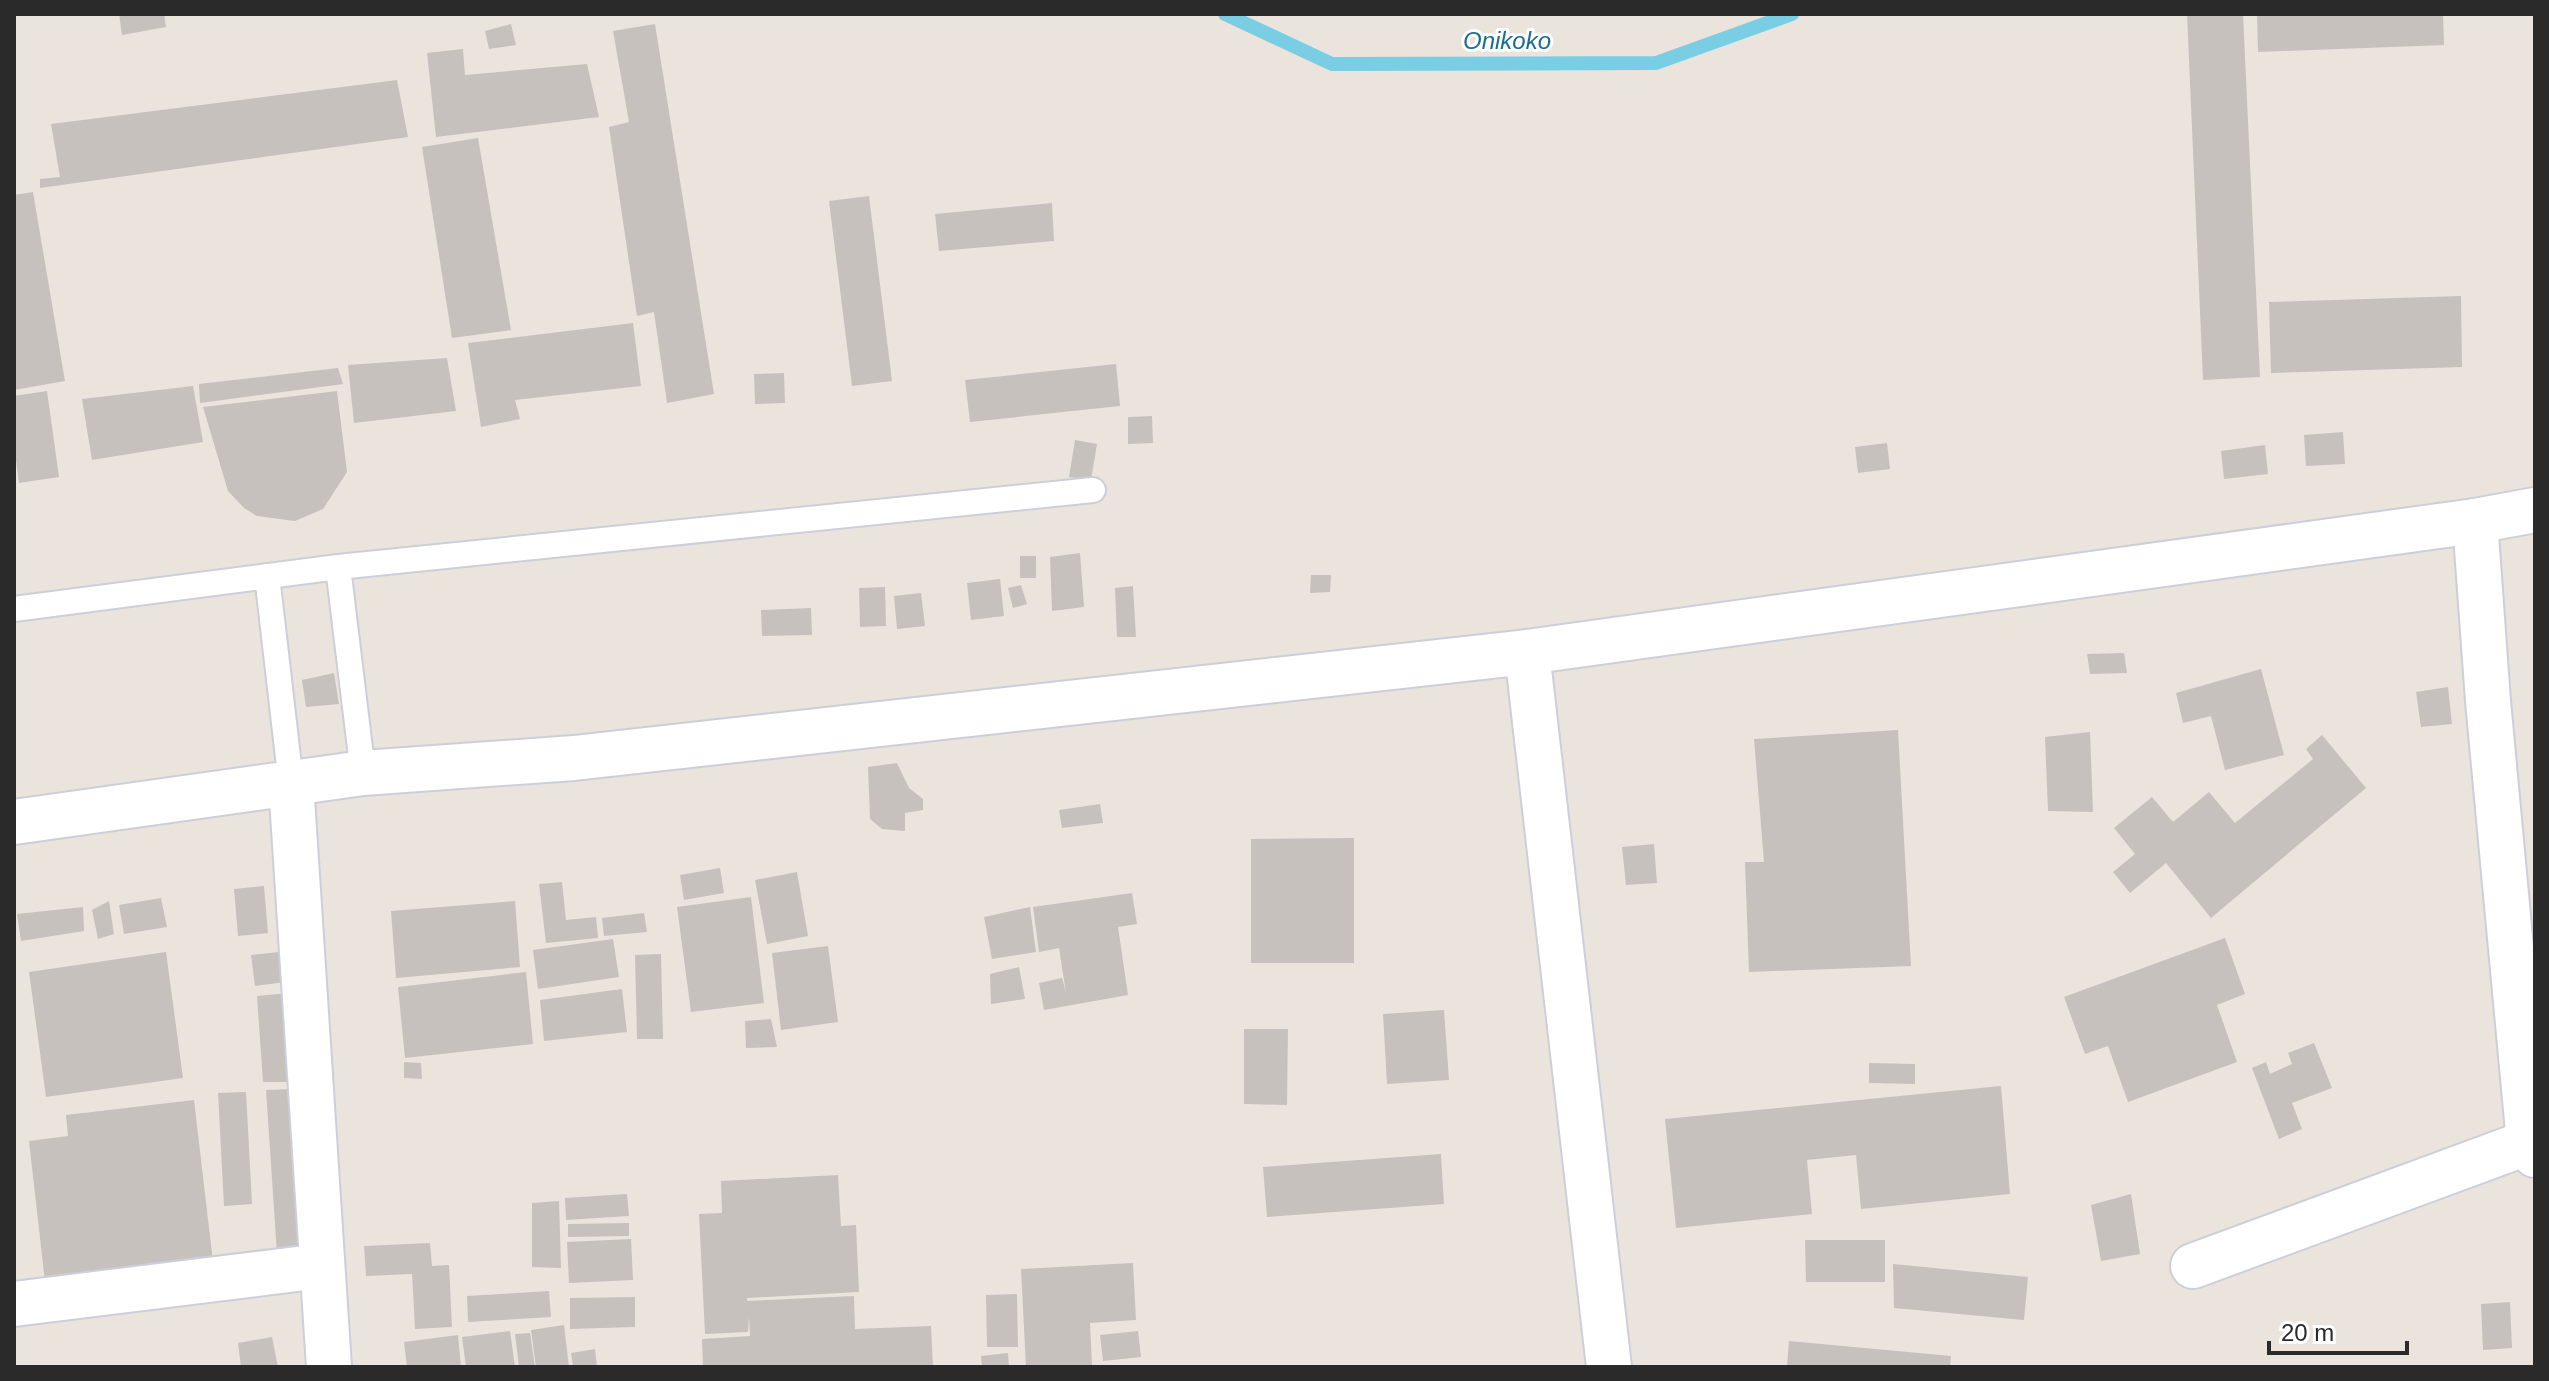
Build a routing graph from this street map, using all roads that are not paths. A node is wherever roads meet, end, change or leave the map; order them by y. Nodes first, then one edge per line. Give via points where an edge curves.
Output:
1 (1093, 490) dead end
2 (2535, 510) edge
3 (2475, 521) junction
4 (338, 567) junction
5 (267, 576) junction
6 (14, 609) edge
7 (1527, 652) junction
8 (363, 773) junction
9 (291, 783) junction
10 (14, 822) edge
11 (2532, 1148) edge
12 (321, 1266) junction
13 (2193, 1266) dead end
14 (14, 1304) edge
15 (329, 1367) edge
16 (1609, 1367) edge

1 - 4 lane
2 - 3 street
3 - 7 street
3 - 11 street
4 - 5 lane
4 - 8 lane
5 - 6 lane
5 - 9 lane
7 - 8 street via 574,758
7 - 16 street
8 - 9 street
9 - 10 street
9 - 12 street
11 - 13 street
12 - 14 street
12 - 15 street

